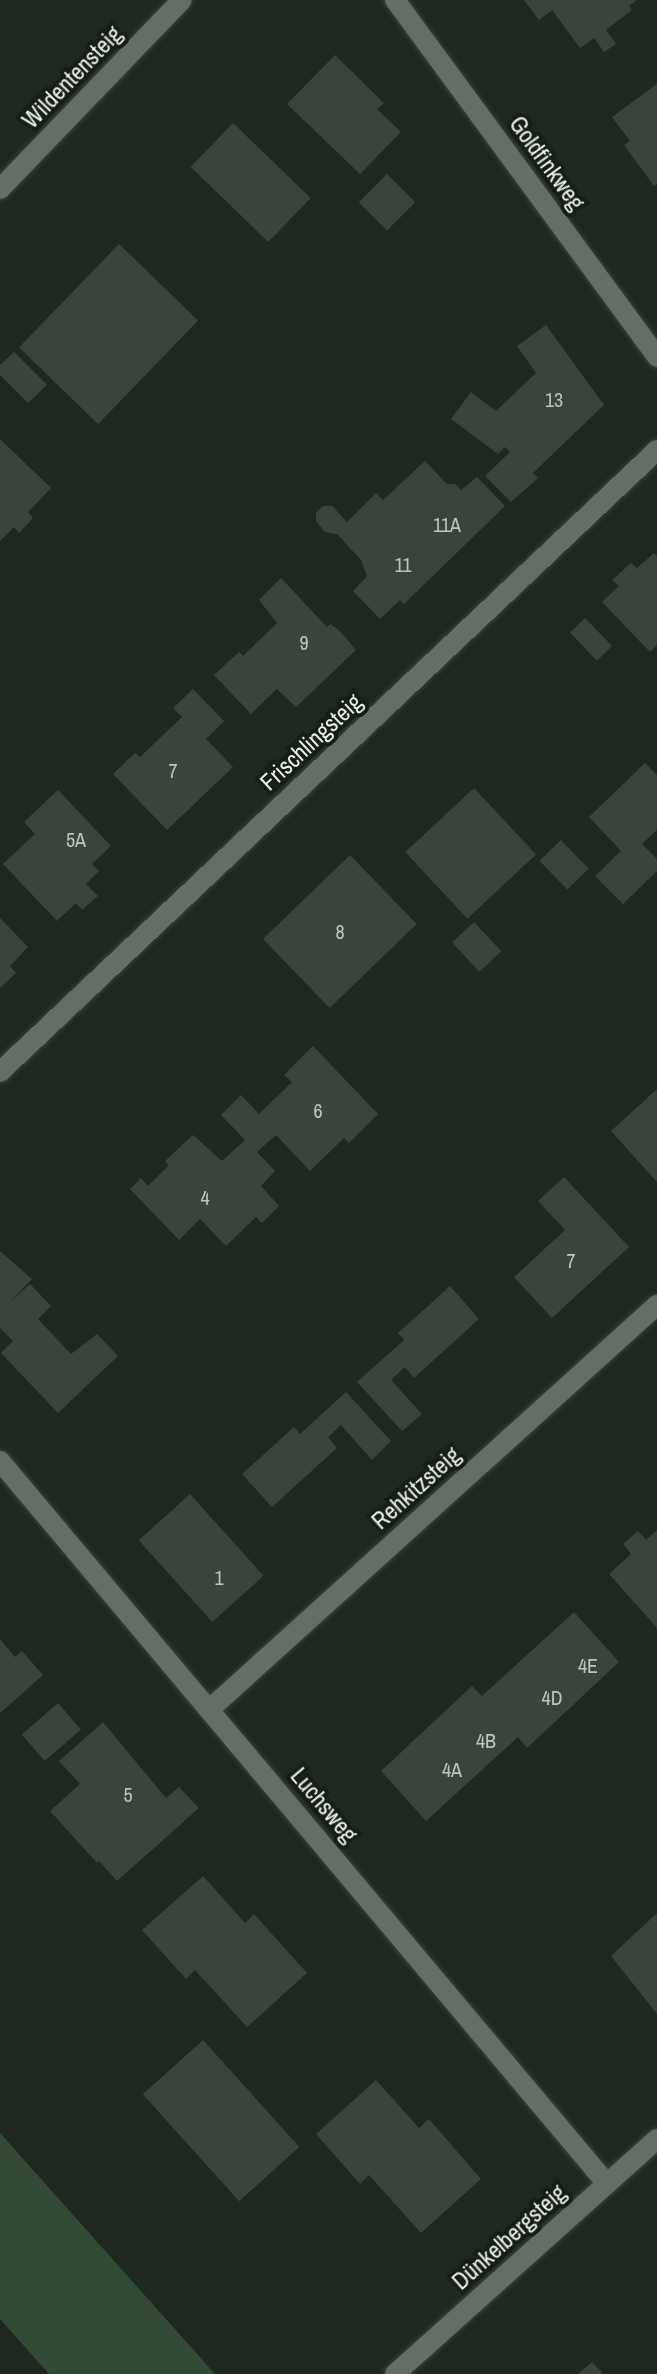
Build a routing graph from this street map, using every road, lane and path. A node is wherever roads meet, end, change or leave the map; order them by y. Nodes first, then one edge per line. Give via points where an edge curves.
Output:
1 (182, 0) edge
2 (395, 0) edge
3 (0, 189) edge
4 (657, 357) edge
5 (657, 450) edge
6 (0, 1072) edge
7 (657, 1305) edge
8 (0, 1461) edge
9 (210, 1709) junction
10 (657, 2139) edge
11 (607, 2184) junction
12 (395, 2374) edge

1 - 3 street, Wildentensteig
2 - 4 street, Goldfinkweg
5 - 6 street, Frischlingsteig
7 - 9 street, Rehkitzsteig
8 - 9 street, Luchsweg
9 - 11 street, Luchsweg
10 - 11 street, Dünkelbergsteig
11 - 12 street, Dünkelbergsteig

